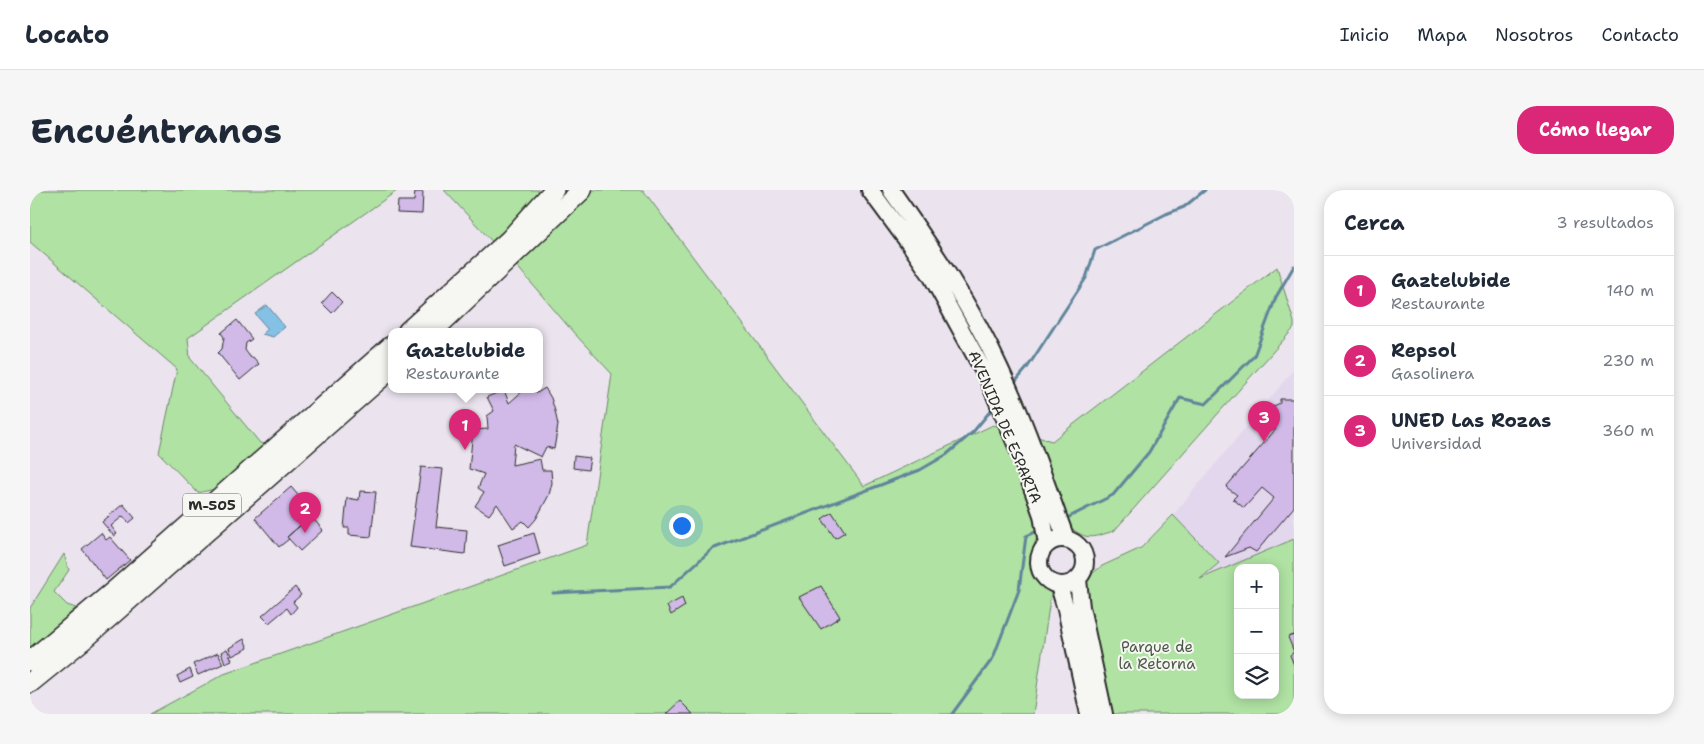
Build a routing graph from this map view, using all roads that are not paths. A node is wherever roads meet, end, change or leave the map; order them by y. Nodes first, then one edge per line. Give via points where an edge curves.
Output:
1 (554, 190) edge
2 (582, 190) edge
3 (891, 190) edge
4 (870, 191) edge
5 (411, 328) edge
6 (436, 328) edge
7 (388, 349) edge
8 (388, 372) edge
9 (1066, 539) junction
10 (1047, 544) junction
11 (1078, 580) junction
12 (1059, 586) junction
13 (30, 661) edge
14 (30, 683) edge
15 (1089, 714) edge
16 (1104, 714) edge

1 - 5 highway via 509,240
2 - 6 highway
3 - 9 main road, AVENIDA DE ESPARTA via 928,241 1000,368
4 - 10 main road, AVENIDA DE ESPARTA via 931,275 988,379 1042,515
7 - 13 highway, M-505
8 - 14 highway, M-505 via 88,636
9 - 10 main road
9 - 11 main road via 1079,546 1086,560
10 - 12 main road via 1039,558 1040,570 1047,580
11 - 12 main road
11 - 16 main road
12 - 15 main road

